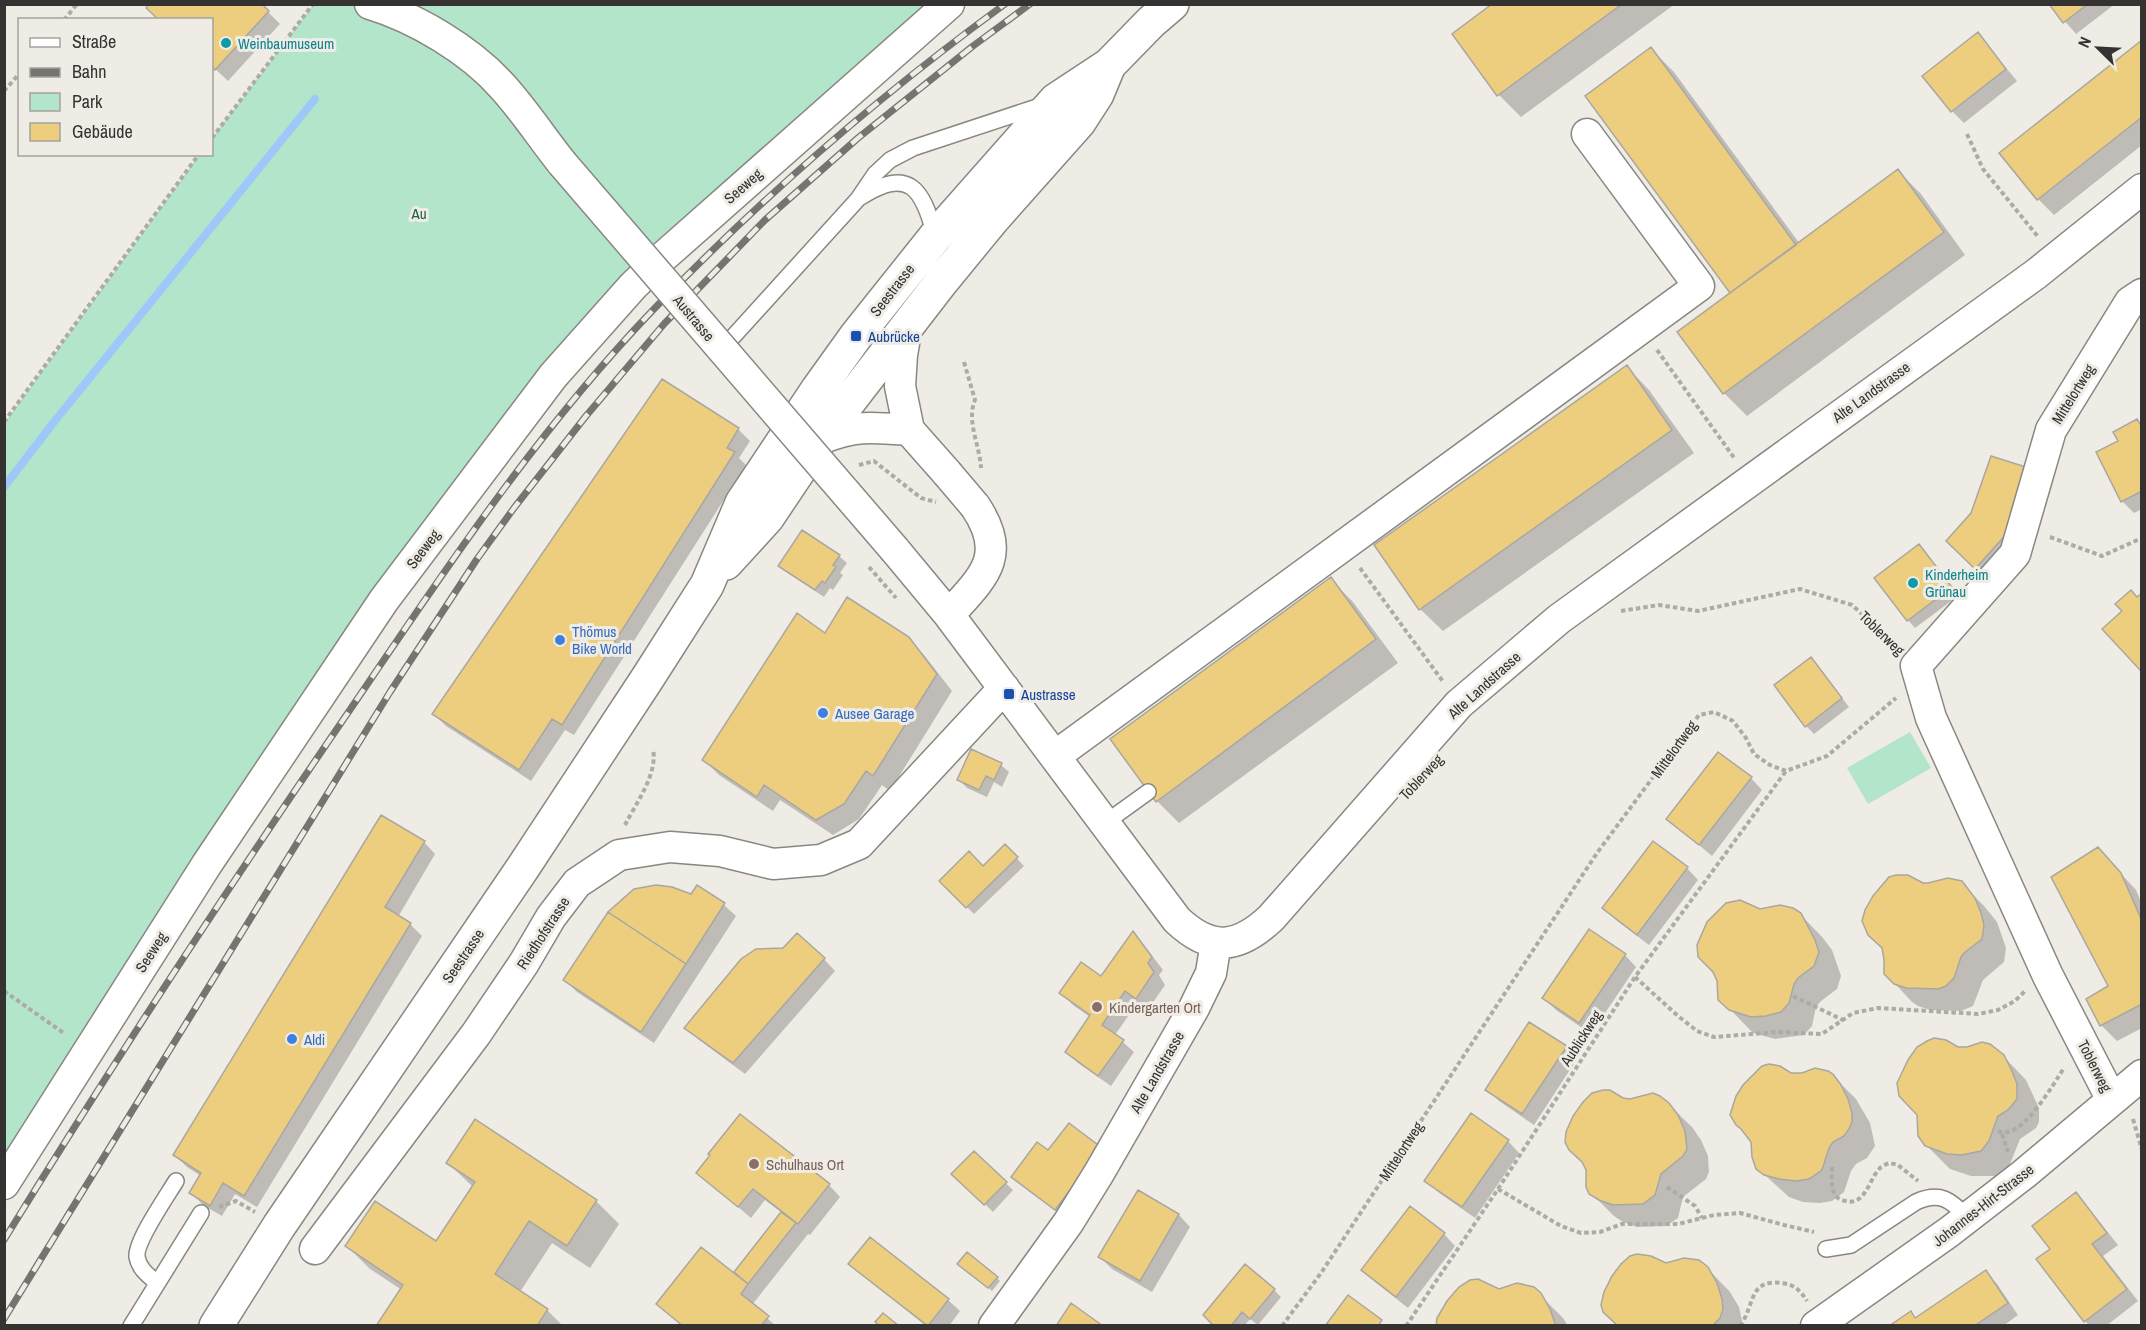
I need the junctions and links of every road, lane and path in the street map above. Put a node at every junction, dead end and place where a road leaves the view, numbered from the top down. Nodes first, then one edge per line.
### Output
1 (77, 4) edge
2 (313, 4) edge
3 (370, 4) edge
4 (949, 4) edge
5 (1172, 4) edge
6 (66, 18) edge
7 (1109, 65) junction
8 (18, 75) edge
9 (4, 91) edge
10 (1056, 100) junction
11 (1587, 134) dead end
12 (1967, 134) dead end
13 (213, 137) edge
14 (198, 156) edge
15 (2142, 189) edge
16 (858, 199) junction
17 (935, 237) junction
18 (2045, 246) dead end
19 (2142, 294) edge
20 (907, 326) junction
21 (1641, 328) junction
22 (721, 350) junction
23 (4, 422) edge
24 (909, 430) junction
25 (820, 439) junction
26 (1740, 468) dead end
27 (2024, 527) junction
28 (2142, 538) edge
29 (1343, 545) junction
30 (706, 585) junction
31 (1618, 611) dead end
32 (949, 615) junction
33 (1916, 666) junction
34 (1004, 688) junction
35 (1450, 691) dead end
36 (653, 749) dead end
37 (1055, 756) junction
38 (1786, 771) junction
39 (1148, 792) dead end
40 (1105, 823) junction
41 (619, 855) junction
42 (1216, 942) junction
43 (2048, 976) junction
44 (1635, 977) junction
45 (4, 991) edge
46 (1793, 996) dead end
47 (1844, 1020) junction
48 (50, 1024) dead end
49 (2082, 1040) junction
50 (2142, 1075) edge
51 (2112, 1100) junction
52 (1998, 1131) dead end
53 (1832, 1167) dead end
54 (176, 1181) dead end
55 (4, 1184) edge
56 (1667, 1187) dead end
57 (1912, 1188) dead end
58 (1498, 1189) junction
59 (201, 1213) joint
60 (257, 1214) dead end
61 (1702, 1218) junction
62 (1968, 1218) junction
63 (1820, 1233) dead end
64 (315, 1249) dead end
65 (1826, 1249) dead end
66 (157, 1283) junction
67 (1824, 1310) edge
68 (131, 1326) edge
69 (216, 1326) edge
70 (994, 1326) edge
71 (1282, 1326) edge
72 (1406, 1326) edge
73 (1740, 1326) edge

1 - 6 path
2 - 13 path
3 - 22 street, Austrasse, bridge
4 - 55 street, Seeweg
5 - 7 main road, Seestrasse
7 - 10 main road, Seestrasse
7 - 20 main road, Seestrasse
8 - 9 path
10 - 16 lane
10 - 17 main road, Seestrasse
11 - 21 street
12 - 18 path
14 - 23 path
15 - 42 street, Alte Landstrasse
16 - 17 lane
16 - 22 lane
17 - 30 main road, Seestrasse
19 - 27 street, Mittelortweg
20 - 24 street
20 - 25 main road, Seestrasse
21 - 26 path
21 - 29 street
22 - 32 street, Austrasse, bridge
24 - 25 street
24 - 32 street, bridge
25 - 30 main road, Seestrasse
27 - 28 path
27 - 33 street, Mittelortweg
29 - 35 path
29 - 37 street
30 - 69 main road, Seestrasse
31 - 33 path, Toblerweg
32 - 34 street, Austrasse
33 - 38 path
33 - 43 street, Toblerweg
34 - 37 street, Austrasse
34 - 41 street, Riedhofstrasse
36 - 41 path
37 - 40 street, Austrasse
38 - 44 path, Aublickweg
38 - 71 path, Mittelortweg
39 - 40 lane
40 - 42 street, Austrasse
41 - 64 street, Riedhofstrasse
42 - 70 street, Alte Landstrasse
43 - 47 path
43 - 49 street, Toblerweg
44 - 47 path
44 - 58 path, Aublickweg
45 - 48 path
46 - 47 path
49 - 51 street, Toblerweg
49 - 52 path
50 - 51 street, Johannes-Hirt-Strasse
51 - 62 street, Johannes-Hirt-Strasse
53 - 57 path
54 - 66 lane
56 - 61 path
58 - 61 path
58 - 72 path, Aublickweg
59 - 60 path
59 - 66 lane
61 - 63 path
62 - 65 lane
62 - 67 street, Johannes-Hirt-Strasse
66 - 68 lane
67 - 73 path

